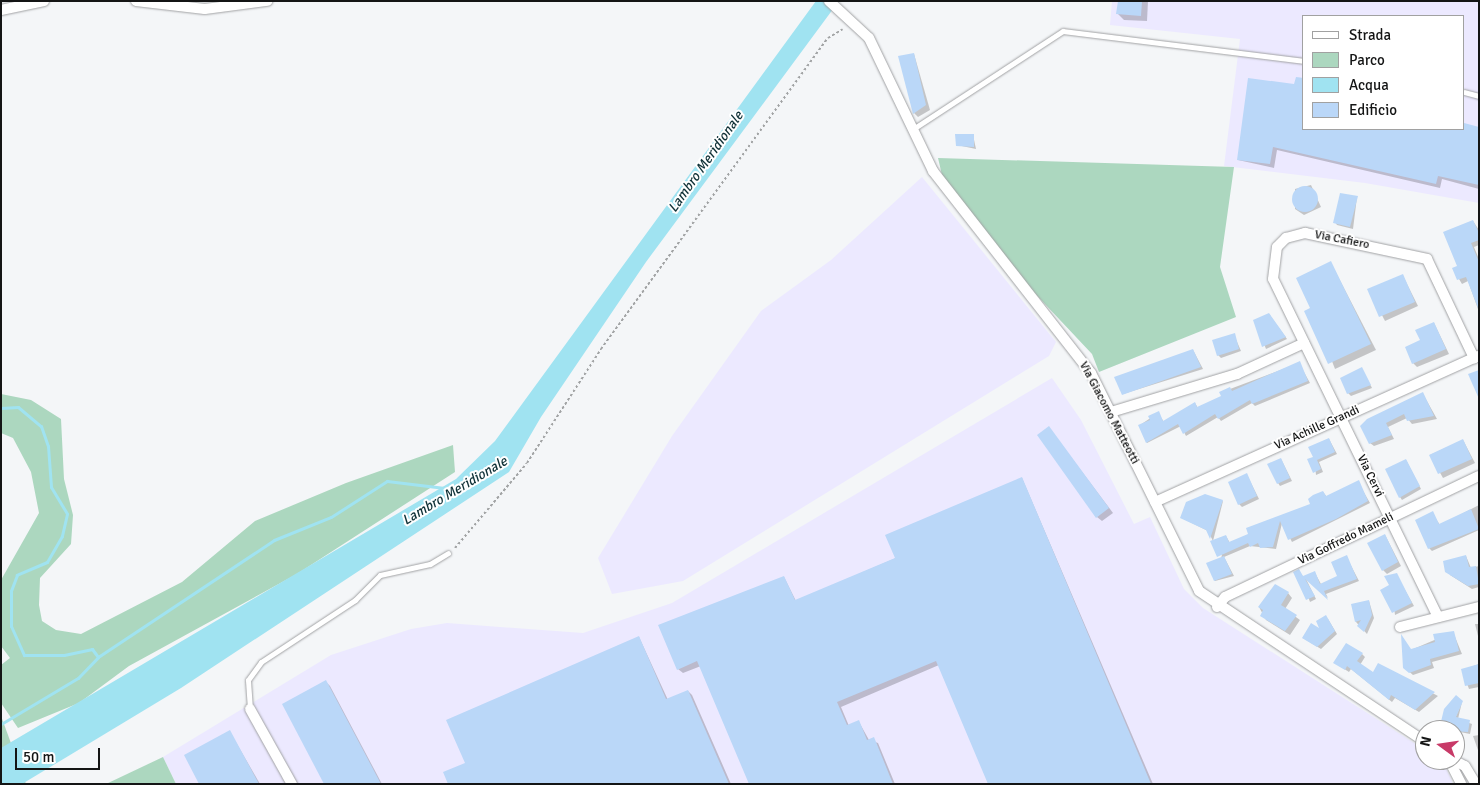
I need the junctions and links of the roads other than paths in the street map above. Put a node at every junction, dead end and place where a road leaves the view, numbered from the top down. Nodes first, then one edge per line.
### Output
1 (44, 1) edge
2 (136, 1) edge
3 (267, 1) edge
4 (833, 4) edge
5 (1, 10) edge
6 (1302, 61) edge
7 (1465, 92) edge
8 (1479, 96) edge
9 (910, 131) junction
10 (1304, 343) junction
11 (1476, 357) edge
12 (1110, 412) junction
13 (1340, 417) junction
14 (1479, 476) edge
15 (1155, 502) junction
16 (1390, 518) junction
17 (448, 553) road end
18 (1217, 607) junction
19 (1479, 607) edge
20 (1438, 617) junction
21 (1400, 627) dead end
22 (250, 709) joint
23 (1415, 736) edge
24 (1465, 766) edge
25 (1455, 770) edge
26 (292, 784) edge
27 (1461, 784) edge
28 (1476, 784) edge

1 - 5 street
2 - 3 street
4 - 9 street, Via Giacomo Matteotti
6 - 9 lane
7 - 8 lane
9 - 12 street, Via Giacomo Matteotti
10 - 11 street, Via Cafiero
10 - 12 street
10 - 13 street, Via Cafiero
11 - 13 street, Via Achille Grandi
12 - 15 street, Via Giacomo Matteotti
13 - 15 street, Via Achille Grandi
13 - 16 street, Via Cervi
14 - 16 street, Via Goffredo Mameli
15 - 18 street, Via Giacomo Matteotti
16 - 18 street, Via Goffredo Mameli
16 - 20 street, Via Cervi
17 - 22 lane
18 - 23 street, Via Giacomo Matteotti
19 - 20 street
20 - 21 street
22 - 26 street
24 - 28 street
25 - 27 street

